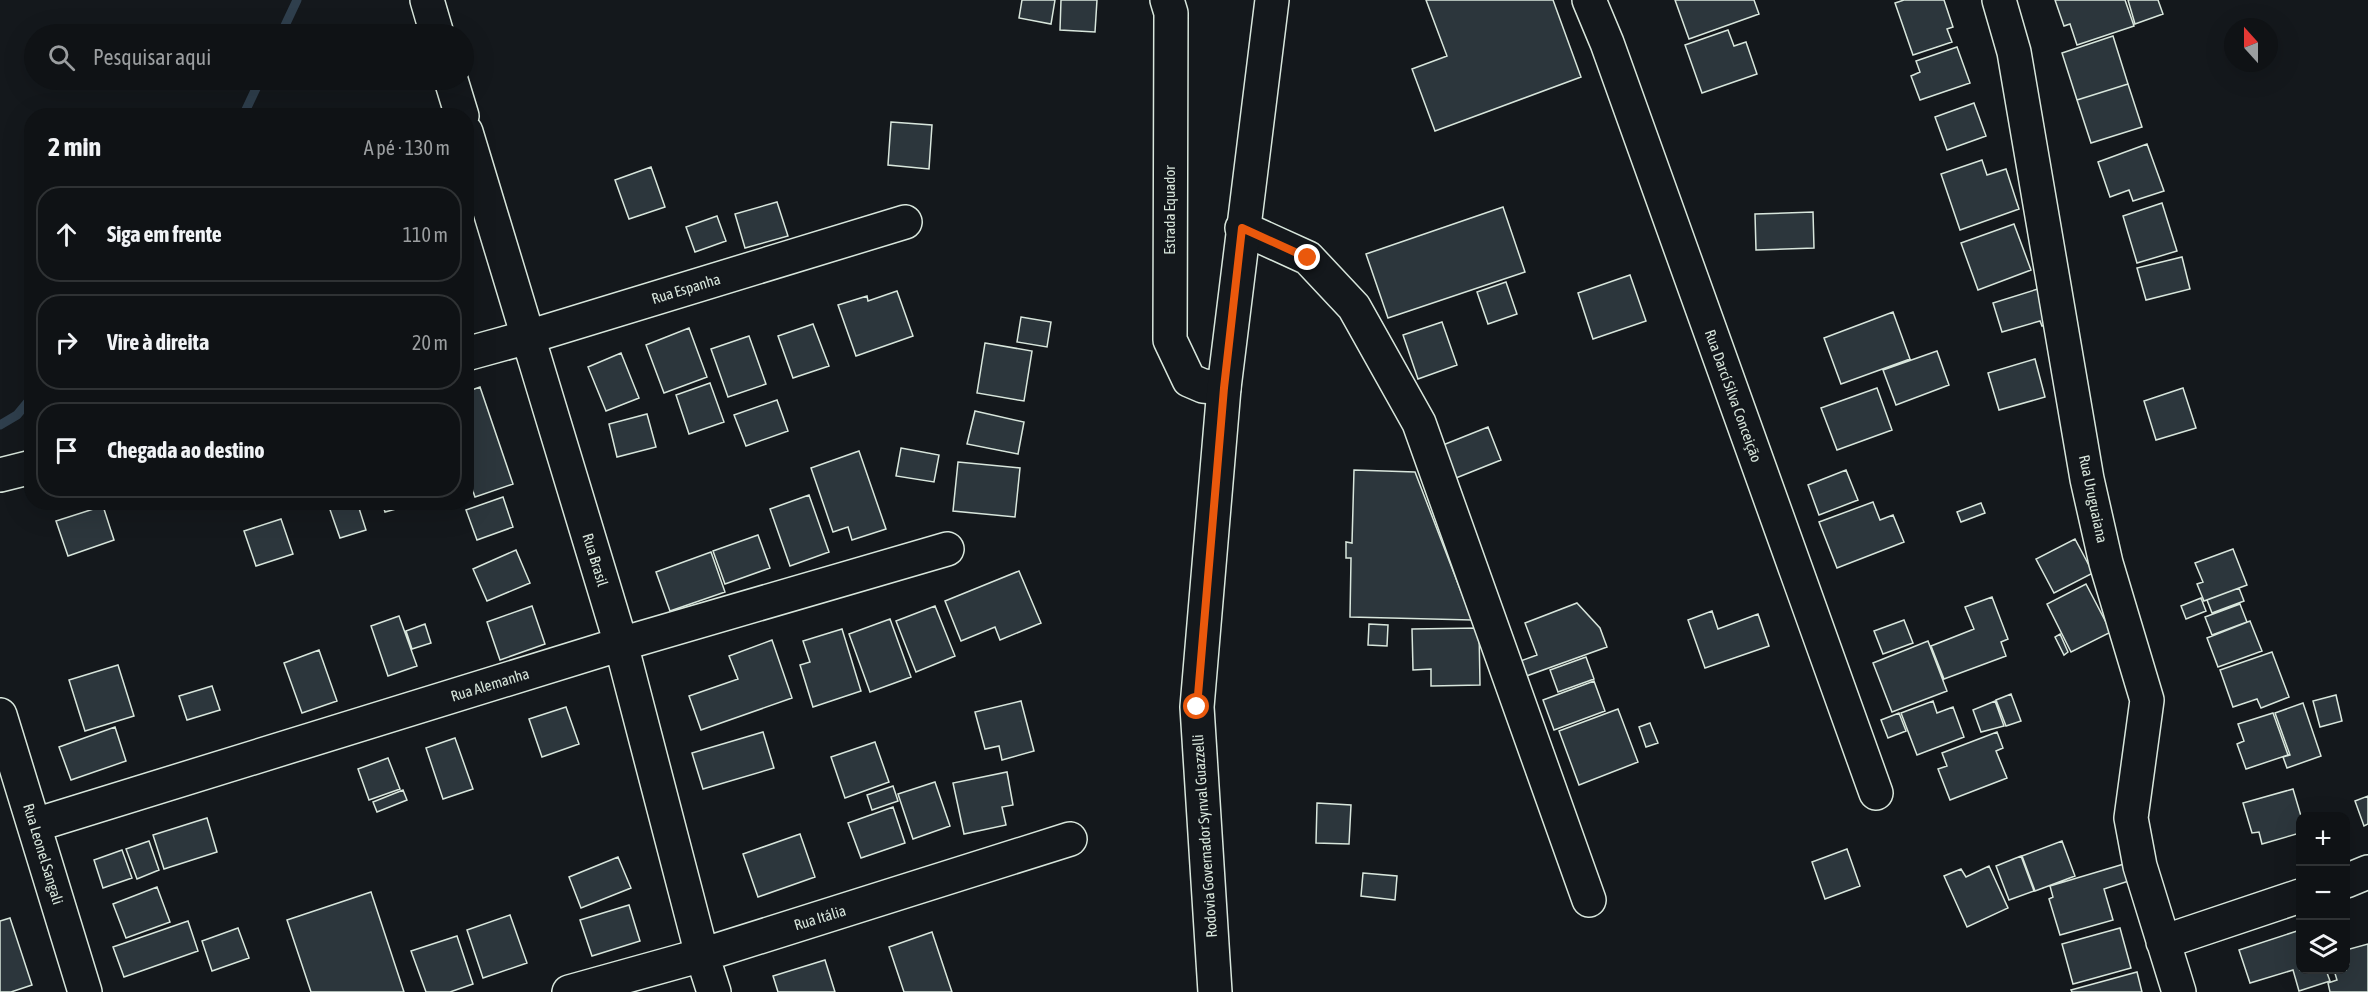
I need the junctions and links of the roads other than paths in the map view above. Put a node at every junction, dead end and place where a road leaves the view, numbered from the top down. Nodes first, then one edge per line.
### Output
1 (427, 0) edge
2 (1167, 0) edge
3 (1272, 0) edge
4 (1589, 0) edge
5 (1999, 0) edge
6 (434, 24) edge
7 (454, 90) edge
8 (460, 108) edge
9 (474, 159) edge
10 (905, 222) dead end
11 (1242, 228) junction
12 (528, 338) junction
13 (474, 352) edge
14 (1224, 388) junction
15 (24, 469) edge
16 (0, 475) edge
17 (947, 549) dead end
18 (621, 644) junction
19 (0, 715) edge
20 (1876, 793) dead end
21 (35, 825) junction
22 (1070, 839) dead end
23 (2368, 872) edge
24 (2350, 879) edge
25 (2296, 898) edge
26 (1589, 900) dead end
27 (2163, 942) junction
28 (702, 955) junction
29 (85, 992) edge
30 (569, 992) edge
31 (714, 992) edge
32 (1215, 992) edge
33 (2179, 992) edge

1 - 6 street
2 - 14 street, Estrada Equador
3 - 11 street, Rodovia Governador Synval Guazzelli
4 - 20 street, Rua Darcí Silva Conceição
5 - 27 street, Rua Uruguaiana
7 - 8 street
9 - 12 street, Rua Brasil
10 - 12 street, Rua Espanha
11 - 14 street, Rodovia Governador Synval Guazzelli
11 - 26 street
12 - 13 street, Rua Espanha
12 - 18 street, Rua Brasil
14 - 32 street, Rodovia Governador Synval Guazzelli
15 - 16 street
17 - 18 street, Rua Alemanha
18 - 21 street, Rua Alemanha
18 - 28 street, Rua Brasil
19 - 21 street, Rua Leonel Sangali
21 - 29 street, Rua Leonel Sangali
22 - 28 street, Rua Itália
23 - 24 street
25 - 27 street
27 - 33 street, Rua Uruguaiana
28 - 30 street, Rua Itália
28 - 31 street, Rua Brasil

